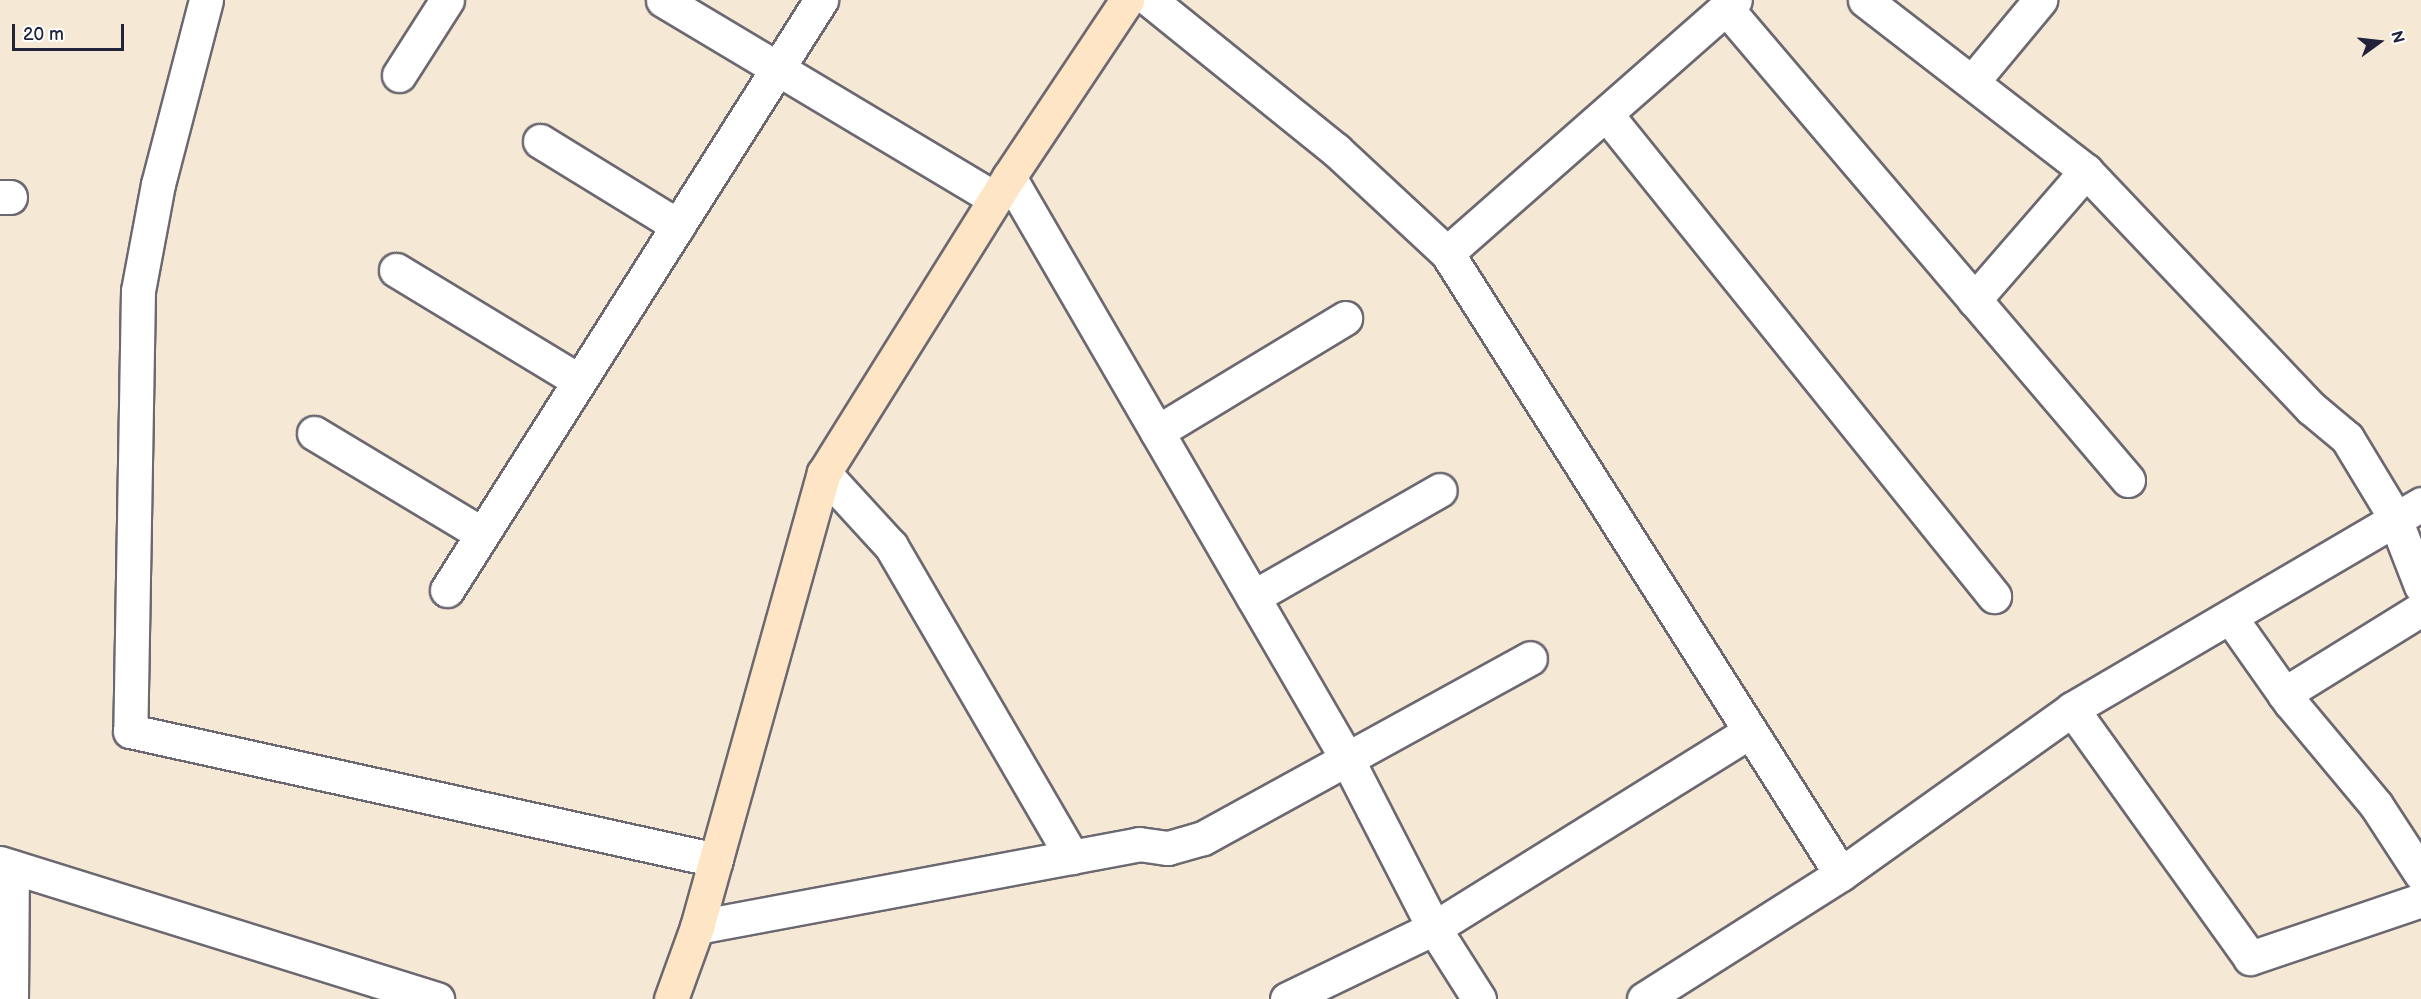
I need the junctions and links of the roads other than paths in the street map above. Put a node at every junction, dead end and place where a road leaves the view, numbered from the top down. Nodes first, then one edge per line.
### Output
1 (206, 0) edge
2 (447, 0) edge
3 (663, 0) edge
4 (821, 0) edge
5 (1127, 0) edge
6 (1150, 0) edge
7 (1865, 0) edge
8 (2040, 0) edge
9 (1731, 4) edge
10 (777, 69) junction
11 (399, 75) dead end
12 (1972, 82) junction
13 (1606, 114) junction
14 (540, 141) dead end
15 (2086, 171) junction
16 (1002, 188) junction
17 (678, 226) junction
18 (1447, 253) junction
19 (396, 270) dead end
20 (1974, 300) junction
21 (1345, 318) dead end
22 (579, 381) junction
23 (1157, 432) junction
24 (314, 434) dead end
25 (824, 473) junction
26 (2128, 480) dead end
27 (1440, 490) dead end
28 (2404, 514) edge
29 (483, 534) junction
30 (2421, 586) edge
31 (447, 590) dead end
32 (1994, 596) dead end
33 (1252, 597) junction
34 (2421, 609) edge
35 (2230, 617) junction
36 (1530, 658) dead end
37 (2284, 694) junction
38 (2072, 709) junction
39 (1749, 731) junction
40 (1347, 759) junction
41 (1072, 857) junction
42 (716, 860) junction
43 (6, 865) edge
44 (1841, 874) junction
45 (2421, 874) edge
46 (2421, 900) edge
47 (697, 927) junction
48 (1434, 928) junction
49 (11, 999) edge
50 (437, 999) edge
51 (671, 999) edge
52 (1287, 999) edge
53 (1479, 999) edge
54 (1644, 999) edge

1 - 42 street
2 - 11 street
3 - 10 street
4 - 10 street
5 - 16 street
6 - 18 street
7 - 12 street
8 - 12 street
9 - 13 street
9 - 20 street
10 - 16 street
10 - 17 street
12 - 15 street
13 - 18 street
13 - 32 street
14 - 17 street
15 - 20 street
15 - 28 street
16 - 23 street
16 - 25 street
17 - 22 street
18 - 39 street
19 - 22 street
20 - 26 street
21 - 23 street
22 - 29 street
23 - 33 street
24 - 29 street
25 - 41 street
25 - 42 street
27 - 33 street
28 - 30 street
28 - 35 street
29 - 31 street
33 - 40 street
34 - 37 street
35 - 37 street
35 - 38 street
36 - 40 street
37 - 45 street
38 - 44 street
38 - 46 street
39 - 44 street
39 - 48 street
40 - 41 street
40 - 48 street
41 - 47 street
42 - 47 street
43 - 49 street
43 - 50 street
44 - 54 street
47 - 51 street
48 - 52 street
48 - 53 street

